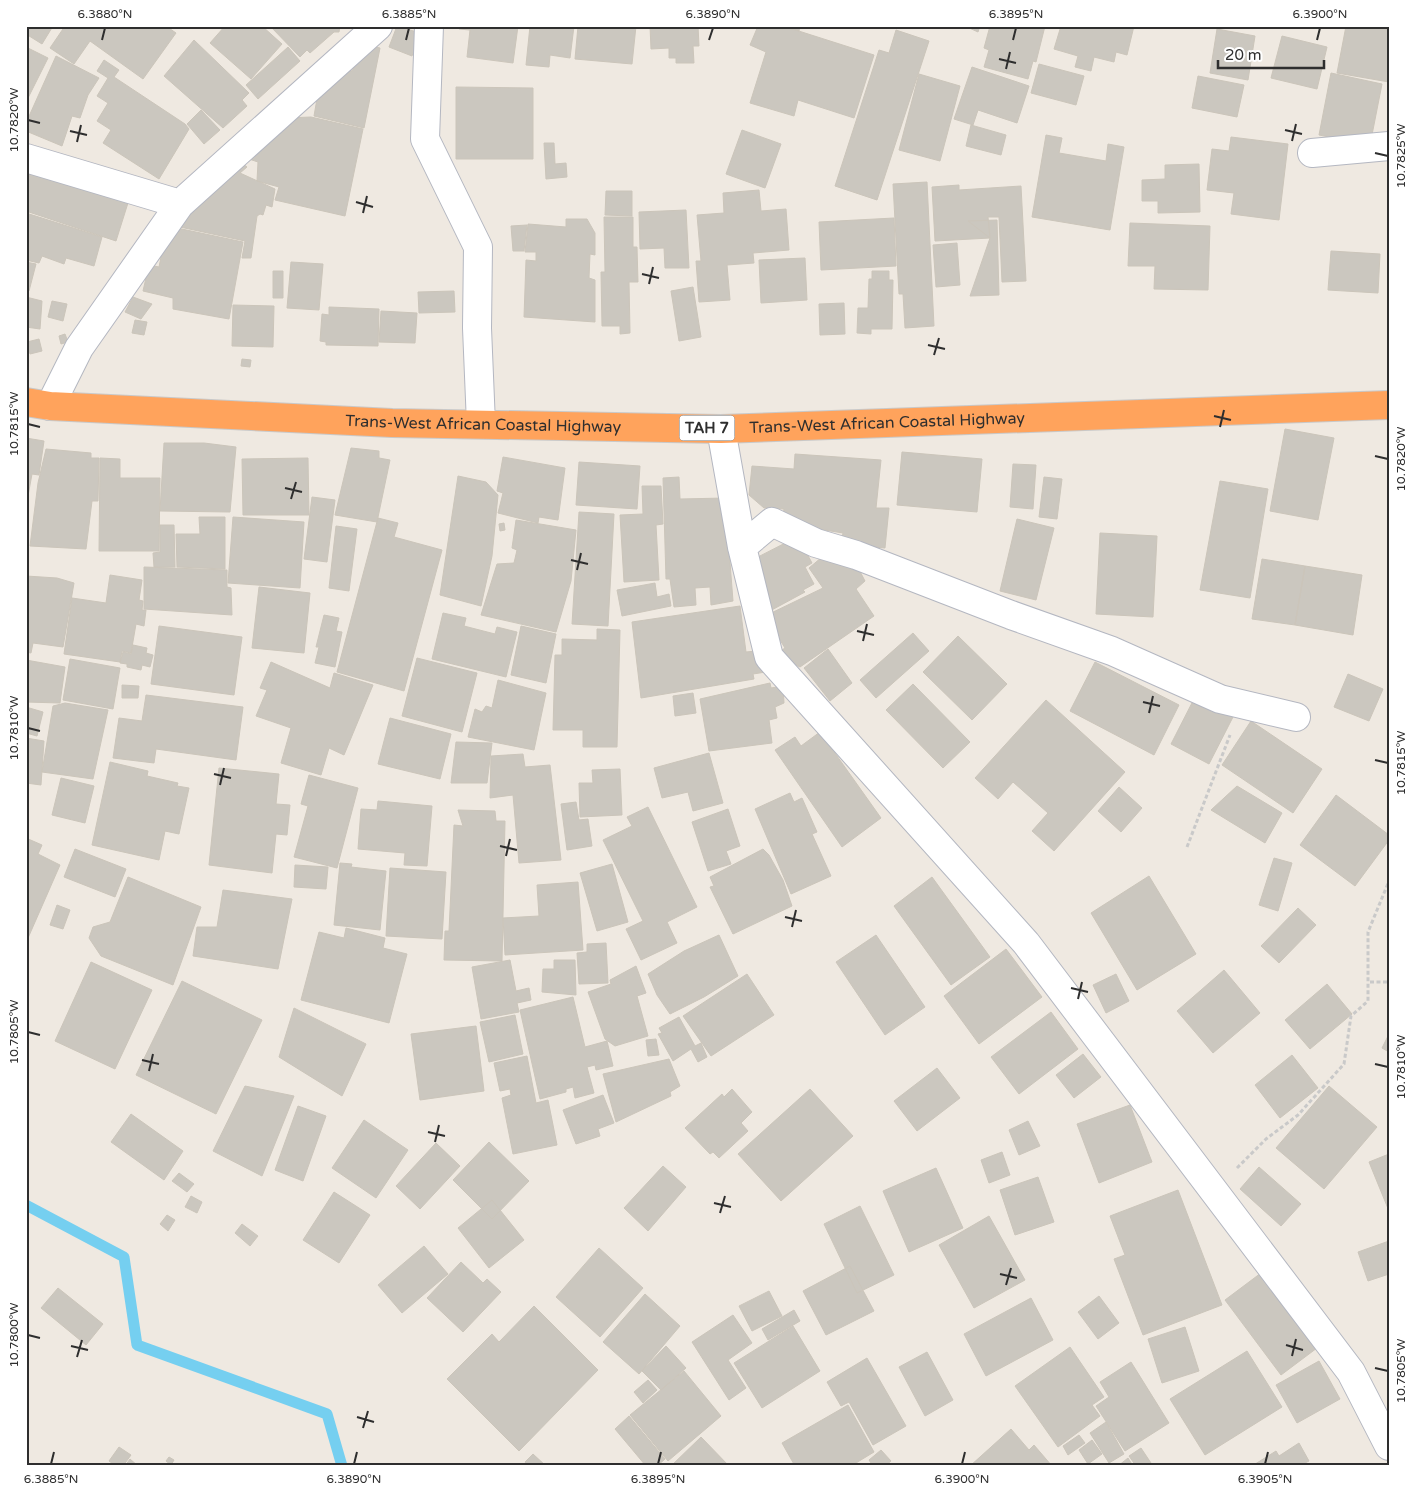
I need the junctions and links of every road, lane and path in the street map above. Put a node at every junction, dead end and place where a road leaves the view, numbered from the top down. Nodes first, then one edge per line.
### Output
1 (378, 26) edge
2 (429, 26) edge
3 (1389, 146) edge
4 (1312, 153) dead end
5 (26, 158) edge
6 (180, 204) junction
7 (38, 404) edge
8 (1389, 406) edge
9 (481, 424) junction
10 (721, 429) junction
11 (742, 547) junction
12 (1241, 704) junction
13 (1296, 716) dead end
14 (1187, 847) dead end
15 (1389, 881) edge
16 (1370, 982) junction
17 (1389, 982) edge
18 (1214, 1191) junction
19 (1389, 1446) edge

1 - 6 street
2 - 9 street
3 - 4 street
5 - 6 street
6 - 7 street
7 - 9 highway, Trans-West African Coastal Highway / TAH 7
8 - 10 highway, Trans-West African Coastal Highway / TAH 7
9 - 10 highway, Trans-West African Coastal Highway / TAH 7
10 - 11 street
11 - 12 street
11 - 18 street
12 - 13 street
12 - 14 path
15 - 16 path
16 - 17 path
16 - 18 path
18 - 19 street

